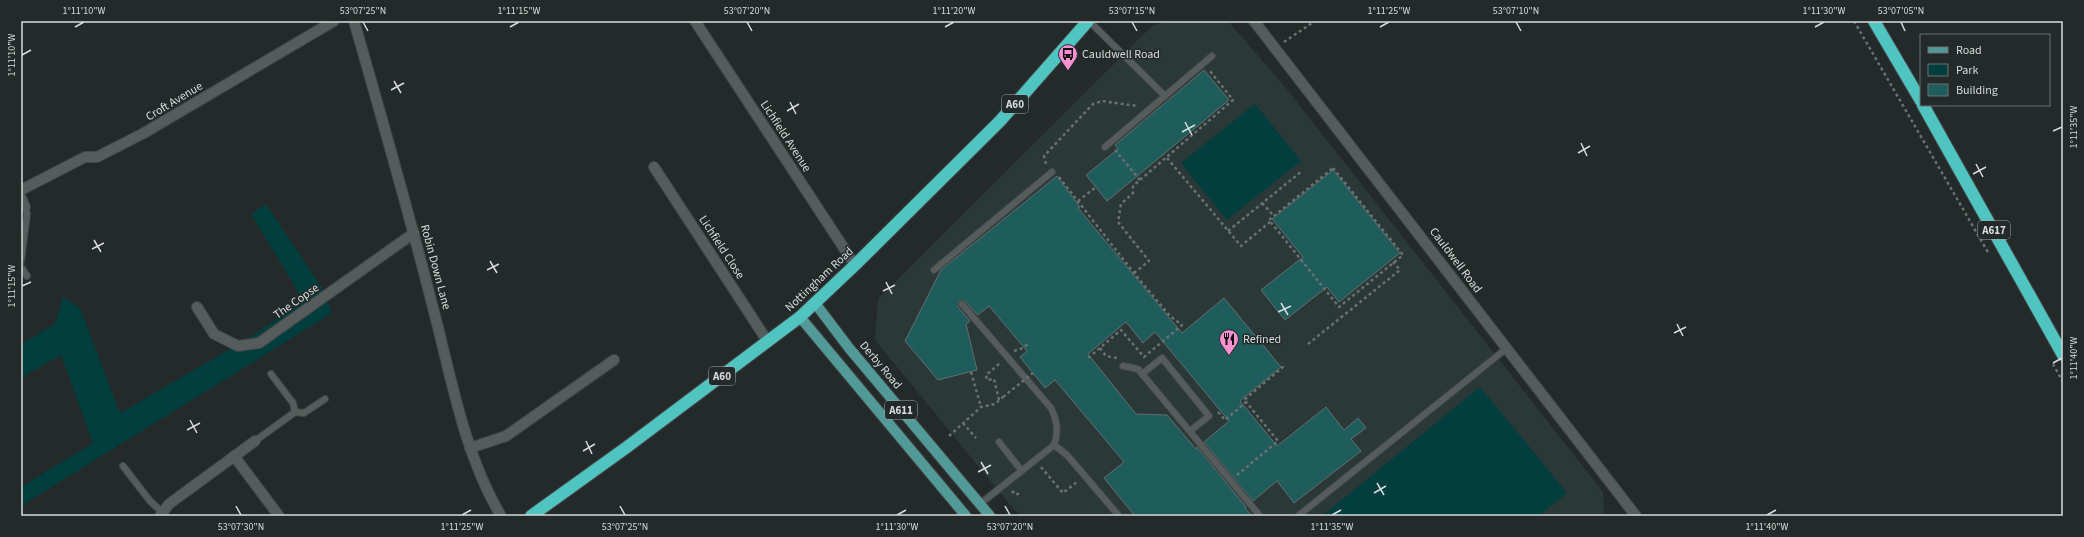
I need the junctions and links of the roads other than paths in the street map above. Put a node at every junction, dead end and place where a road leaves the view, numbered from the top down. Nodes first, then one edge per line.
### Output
1 (334, 21) edge
2 (354, 21) edge
3 (695, 21) edge
4 (1089, 21) edge
5 (1254, 21) edge
6 (1874, 21) edge
7 (1212, 56) dead end
8 (1165, 96) junction
9 (1920, 99) edge
10 (1925, 106) edge
11 (1107, 145) road end
12 (654, 167) dead end
13 (1052, 172) road end
14 (21, 190) edge
15 (23, 202) edge
16 (414, 233) junction
17 (21, 261) edge
18 (855, 265) junction
19 (21, 267) edge
20 (934, 270) dead end
21 (27, 276) dead end
22 (815, 303) junction
23 (962, 304) dead end
24 (197, 307) dead end
25 (800, 317) junction
26 (768, 342) junction
27 (1507, 348) junction
28 (2063, 355) edge
29 (614, 360) dead end
30 (1123, 366) dead end
31 (271, 374) dead end
32 (1142, 374) junction
33 (325, 399) dead end
34 (295, 412) junction
35 (1190, 432) junction
36 (255, 441) joint
37 (999, 442) dead end
38 (1054, 445) junction
39 (470, 448) junction
40 (234, 456) junction
41 (123, 466) dead end
42 (1021, 470) junction
43 (980, 504) junction
44 (161, 514) edge
45 (278, 516) edge
46 (501, 516) edge
47 (531, 516) edge
48 (966, 516) edge
49 (990, 516) edge
50 (1119, 516) edge
51 (1260, 516) edge
52 (1298, 516) edge
53 (1636, 516) edge

1 - 14 street, Croft Avenue
2 - 16 street, Robin Down Lane
3 - 18 street, Lichfield Avenue
4 - 8 lane
4 - 18 highway, Nottingham Road / A60
5 - 27 street, Cauldwell Road
6 - 9 highway
7 - 8 lane
8 - 11 lane
10 - 28 highway, A617
12 - 26 street, Lichfield Close
13 - 20 lane
15 - 17 lane
16 - 24 street, The Copse
16 - 39 street, Robin Down Lane
18 - 22 highway, Nottingham Road / A60
19 - 21 lane
22 - 25 highway, Nottingham Road / A60
22 - 43 main road, Derby Road / A611
23 - 38 lane
25 - 26 highway, Nottingham Road / A60
25 - 48 main road, A611
26 - 47 highway, Nottingham Road / A60
27 - 52 lane
27 - 53 street, Cauldwell Road
29 - 39 street
30 - 32 lane
31 - 34 lane
32 - 35 lane
32 - 35 lane
33 - 34 lane
34 - 36 lane
35 - 51 lane
36 - 40 street
37 - 42 lane
38 - 42 lane
38 - 50 lane
39 - 46 street, Robin Down Lane
40 - 44 street
40 - 45 street
41 - 44 lane
42 - 43 lane
43 - 49 main road, Derby Road / A611

